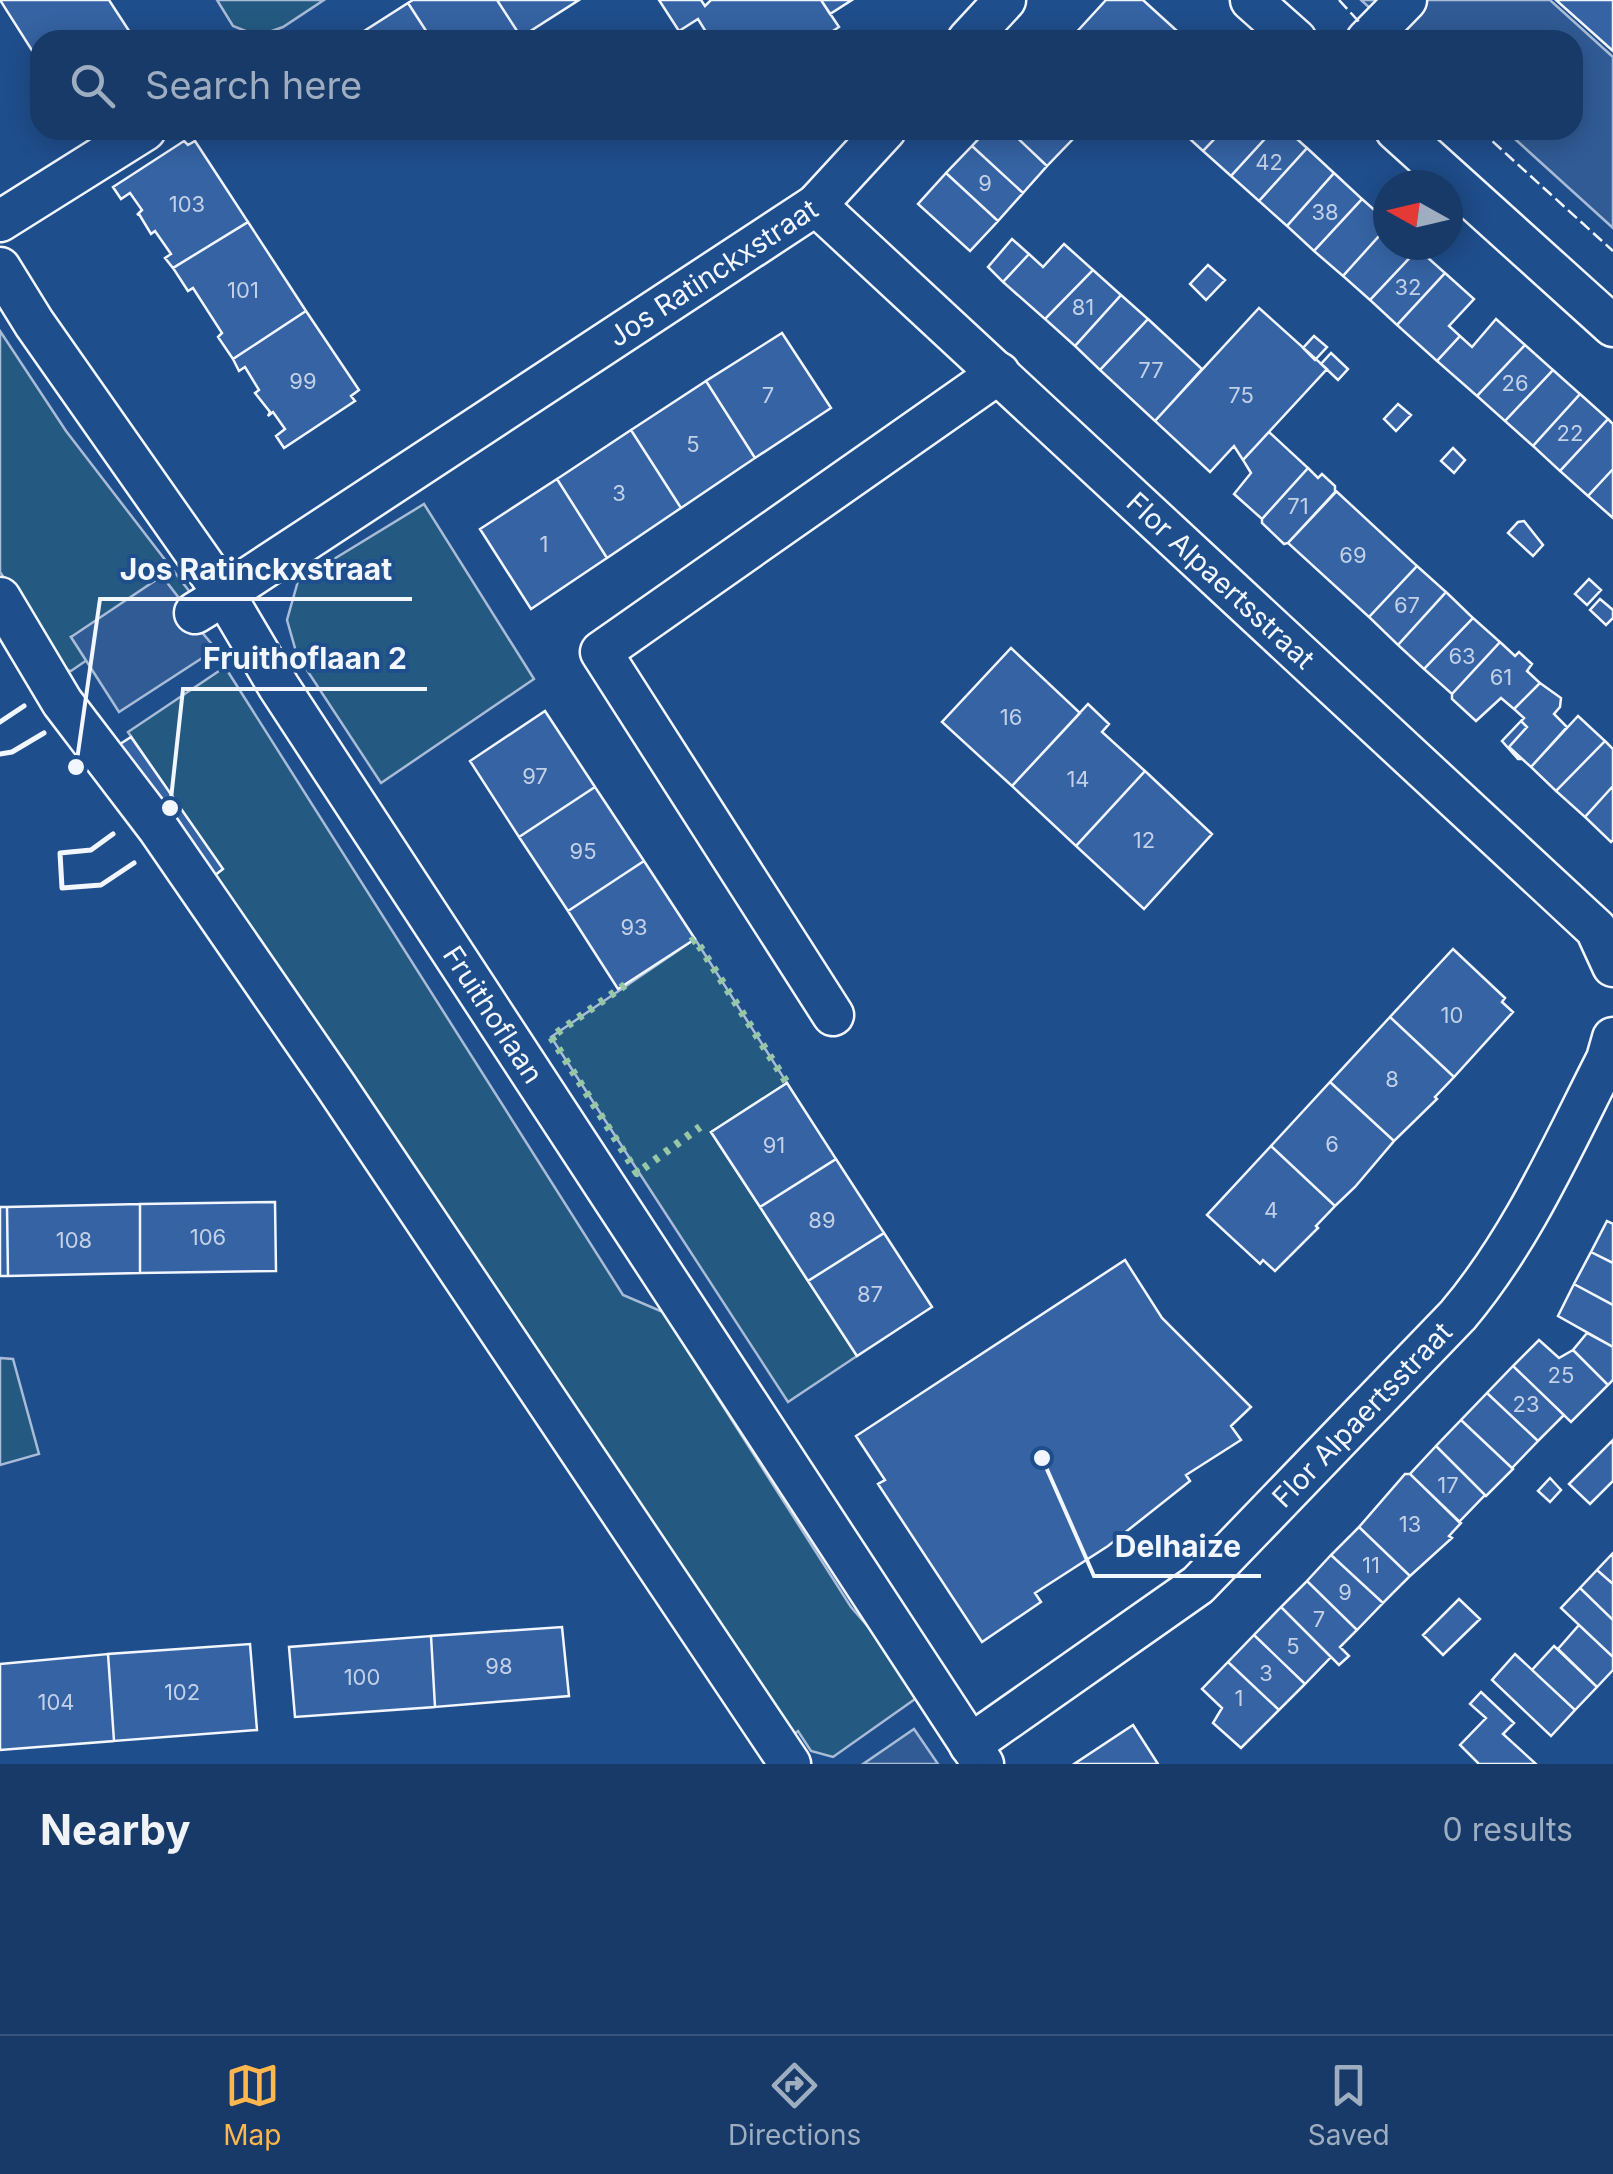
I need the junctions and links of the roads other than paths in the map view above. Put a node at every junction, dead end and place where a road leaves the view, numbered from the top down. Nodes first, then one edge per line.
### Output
1 (1004, 0) edge
2 (1251, 0) edge
3 (1406, 0) edge
4 (977, 30) edge
5 (1285, 30) edge
6 (1377, 30) edge
7 (128, 140) edge
8 (876, 140) edge
9 (1407, 140) edge
10 (816, 204) junction
11 (0, 221) edge
12 (0, 268) edge
13 (1613, 326) edge
14 (999, 373) junction
15 (0, 598) edge
16 (209, 604) junction
17 (1613, 966) edge
18 (833, 1015) dead end
19 (1613, 1038) edge
20 (976, 1754) edge
21 (783, 1761) edge

1 - 4 street
2 - 5 street
3 - 6 street
7 - 11 street
8 - 10 street, Jos Ratinckxstraat
9 - 13 street
10 - 14 street, Flor Alpaertsstraat
10 - 16 street, Jos Ratinckxstraat
12 - 16 street, Fruithoflaan
14 - 17 street, Flor Alpaertsstraat
14 - 18 street
15 - 21 street
16 - 20 street, Fruithoflaan
19 - 20 street, Flor Alpaertsstraat

